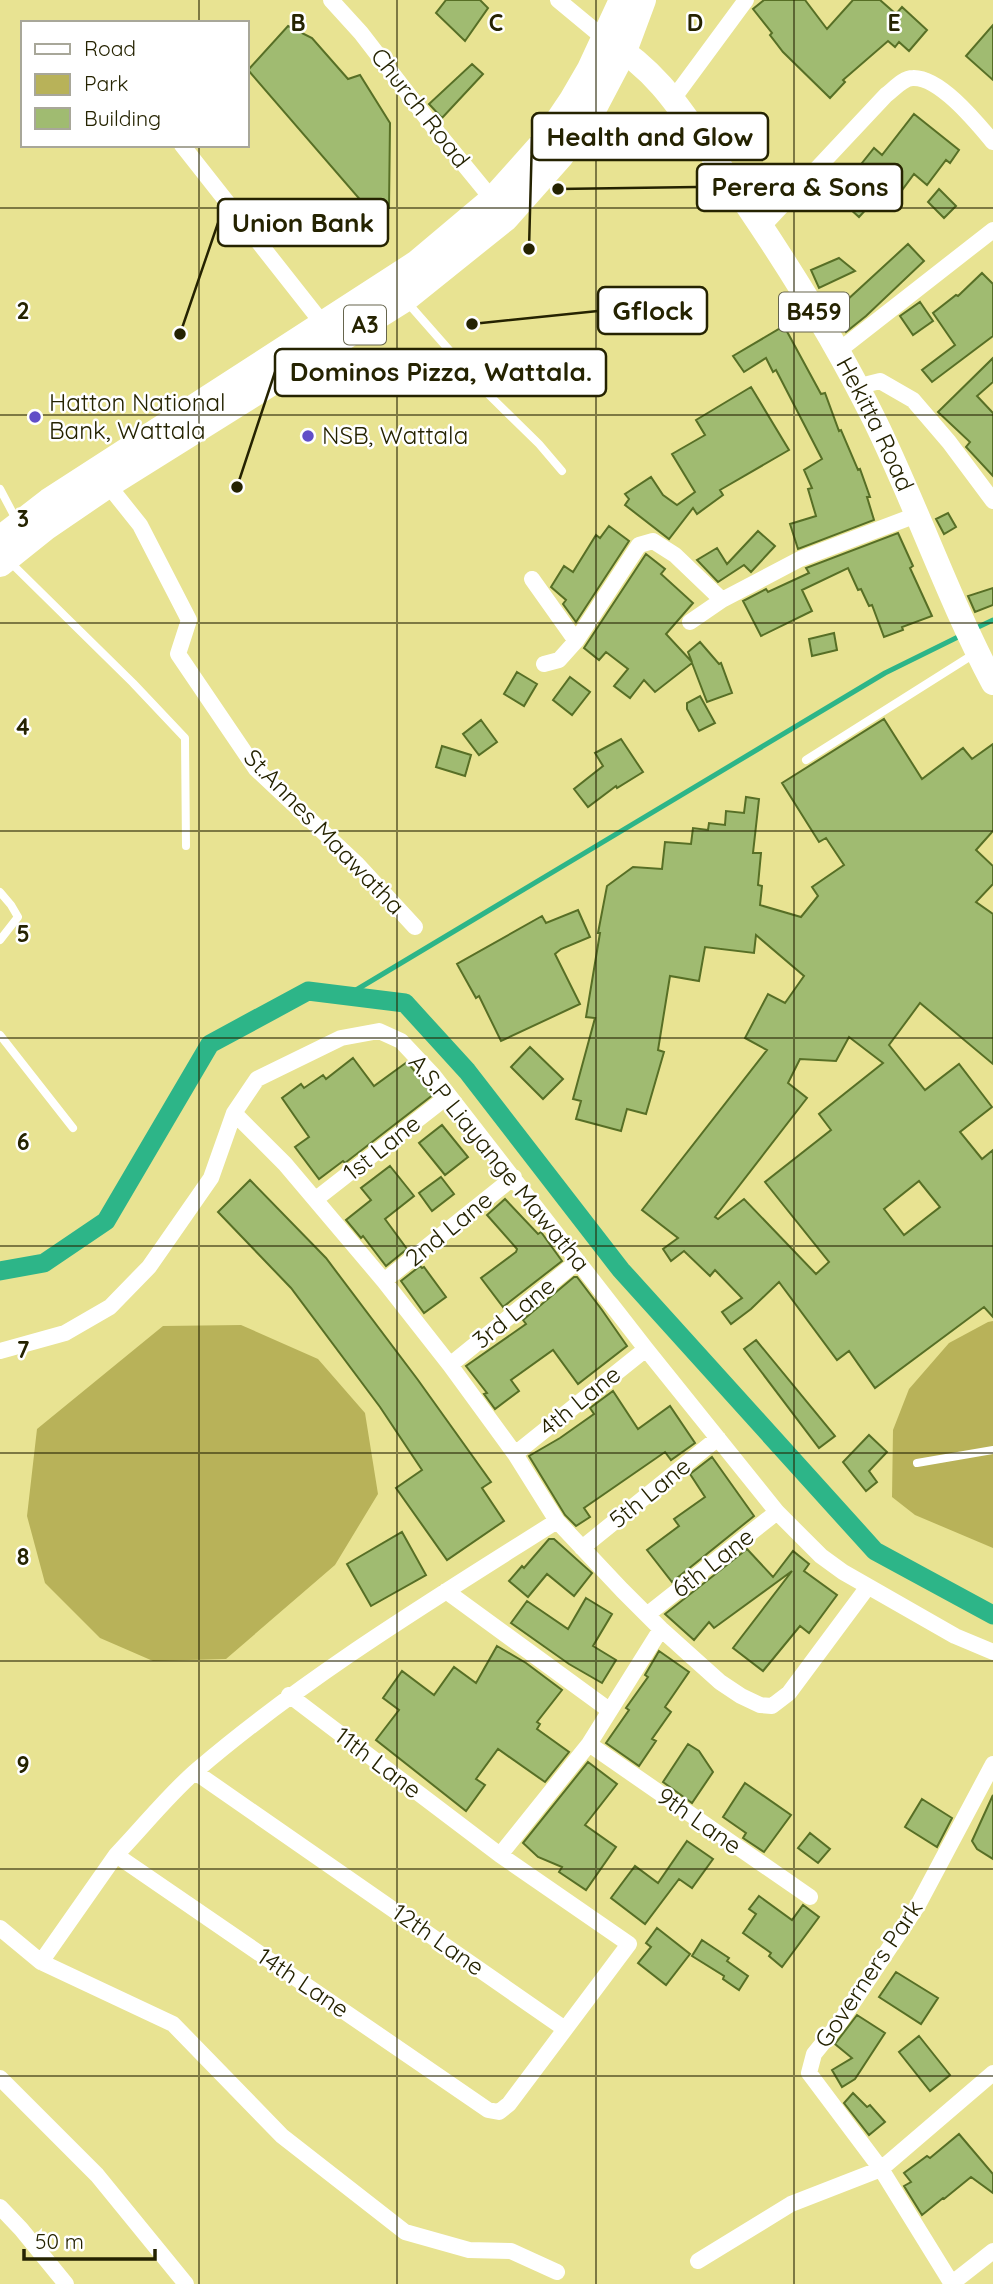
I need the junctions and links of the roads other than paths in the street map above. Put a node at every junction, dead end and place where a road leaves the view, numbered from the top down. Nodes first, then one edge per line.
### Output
1 (331, 0) edge
2 (558, 0) edge
3 (622, 0) edge
4 (643, 0) edge
5 (746, 0) edge
6 (615, 45) junction
7 (673, 99) junction
8 (993, 142) edge
9 (184, 147) edge
10 (500, 209) junction
11 (763, 226) junction
12 (993, 230) edge
13 (404, 299) junction
14 (331, 334) junction
15 (837, 352) junction
16 (856, 387) junction
17 (562, 471) dead end
18 (108, 485) junction
19 (0, 489) edge
20 (993, 500) edge
21 (919, 514) junction
22 (6, 546) edge
23 (531, 579) dead end
24 (722, 600) junction
25 (690, 622) dead end
26 (576, 641) junction
27 (974, 646) junction
28 (544, 664) dead end
29 (993, 682) edge
30 (806, 760) dead end
31 (186, 846) dead end
32 (0, 892) edge
33 (415, 927) dead end
34 (0, 940) edge
35 (0, 1035) edge
36 (448, 1096) junction
37 (234, 1113) junction
38 (73, 1128) dead end
39 (513, 1177) junction
40 (316, 1199) junction
41 (578, 1261) junction
42 (384, 1281) junction
43 (646, 1349) junction
44 (0, 1352) edge
45 (450, 1365) junction
46 (718, 1438) junction
47 (993, 1450) edge
48 (515, 1454) junction
49 (917, 1463) dead end
50 (777, 1512) junction
51 (557, 1521) junction
52 (582, 1548) junction
53 (867, 1588) junction
54 (446, 1591) junction
55 (648, 1614) junction
56 (661, 1629) junction
57 (993, 1652) edge
58 (289, 1695) junction
59 (609, 1710) junction
60 (589, 1744) junction
61 (993, 1764) edge
62 (195, 1772) junction
63 (116, 1855) junction
64 (500, 1855) junction
65 (810, 1897) dead end
66 (0, 1928) edge
67 (41, 1962) junction
68 (565, 2029) junction
69 (993, 2073) edge
70 (0, 2078) edge
71 (881, 2169) junction
72 (0, 2207) edge
73 (993, 2251) edge
74 (698, 2261) dead end
75 (557, 2272) dead end
76 (66, 2284) edge
77 (186, 2284) edge
78 (952, 2284) edge

1 - 10 street, Church Road
2 - 6 street
3 - 6 highway, A3
4 - 6 highway, A3
5 - 7 street
6 - 7 main road, Hekitta Road / B459
6 - 10 highway, A3
7 - 11 main road, Hekitta Road / B459
8 - 11 street
9 - 14 street
10 - 13 highway, A3
10 - 14 highway, A3
11 - 15 main road, Hekitta Road / B459
12 - 15 street
13 - 14 highway, A3
13 - 17 lane
14 - 18 highway, A3
14 - 22 highway, A3
15 - 16 main road, Hekitta Road / B459
16 - 20 street
16 - 21 main road, Hekitta Road / B459
18 - 22 highway, A3
18 - 33 street, St.Annes Maawatha
19 - 22 lane
21 - 24 street
21 - 27 main road, Hekitta Road / B459
22 - 31 lane
23 - 26 street
24 - 25 street
24 - 26 street
26 - 28 street
27 - 29 main road, Hekitta Road / B459
27 - 30 lane
32 - 34 lane
35 - 38 lane
36 - 37 street, A.S.P Liayange Mawatha
36 - 39 street, A.S.P Liayange Mawatha
36 - 40 street, 1st Lane
37 - 40 street
37 - 44 street, A.S.P Liayange Mawatha
39 - 41 street, A.S.P Liayange Mawatha
39 - 42 street, 2nd Lane
40 - 42 street
41 - 43 street, A.S.P Liayange Mawatha
41 - 45 street, 3rd Lane
42 - 45 street
43 - 46 street, A.S.P Liayange Mawatha
43 - 48 street, 4th Lane
45 - 48 street
46 - 50 street, A.S.P Liayange Mawatha
46 - 52 street, 5th Lane
47 - 49 lane
48 - 51 street
50 - 53 street, A.S.P Liayange Mawatha
50 - 55 street, 6th Lane
51 - 52 street
51 - 54 street
52 - 55 street
53 - 56 street
53 - 57 street, A.S.P Liayange Mawatha
54 - 58 street
54 - 59 street
55 - 56 street
56 - 59 street
58 - 62 street
58 - 64 street, 11th Lane
59 - 60 street
60 - 64 street
60 - 65 street, 9th Lane
61 - 71 street, Governers Park
62 - 63 street
62 - 68 street, 12th Lane
63 - 67 street
63 - 68 street, 14th Lane
64 - 68 street
66 - 67 street
67 - 75 street
69 - 71 street
70 - 77 street
71 - 74 street
71 - 78 street, Governers Park
72 - 76 street
73 - 78 street

